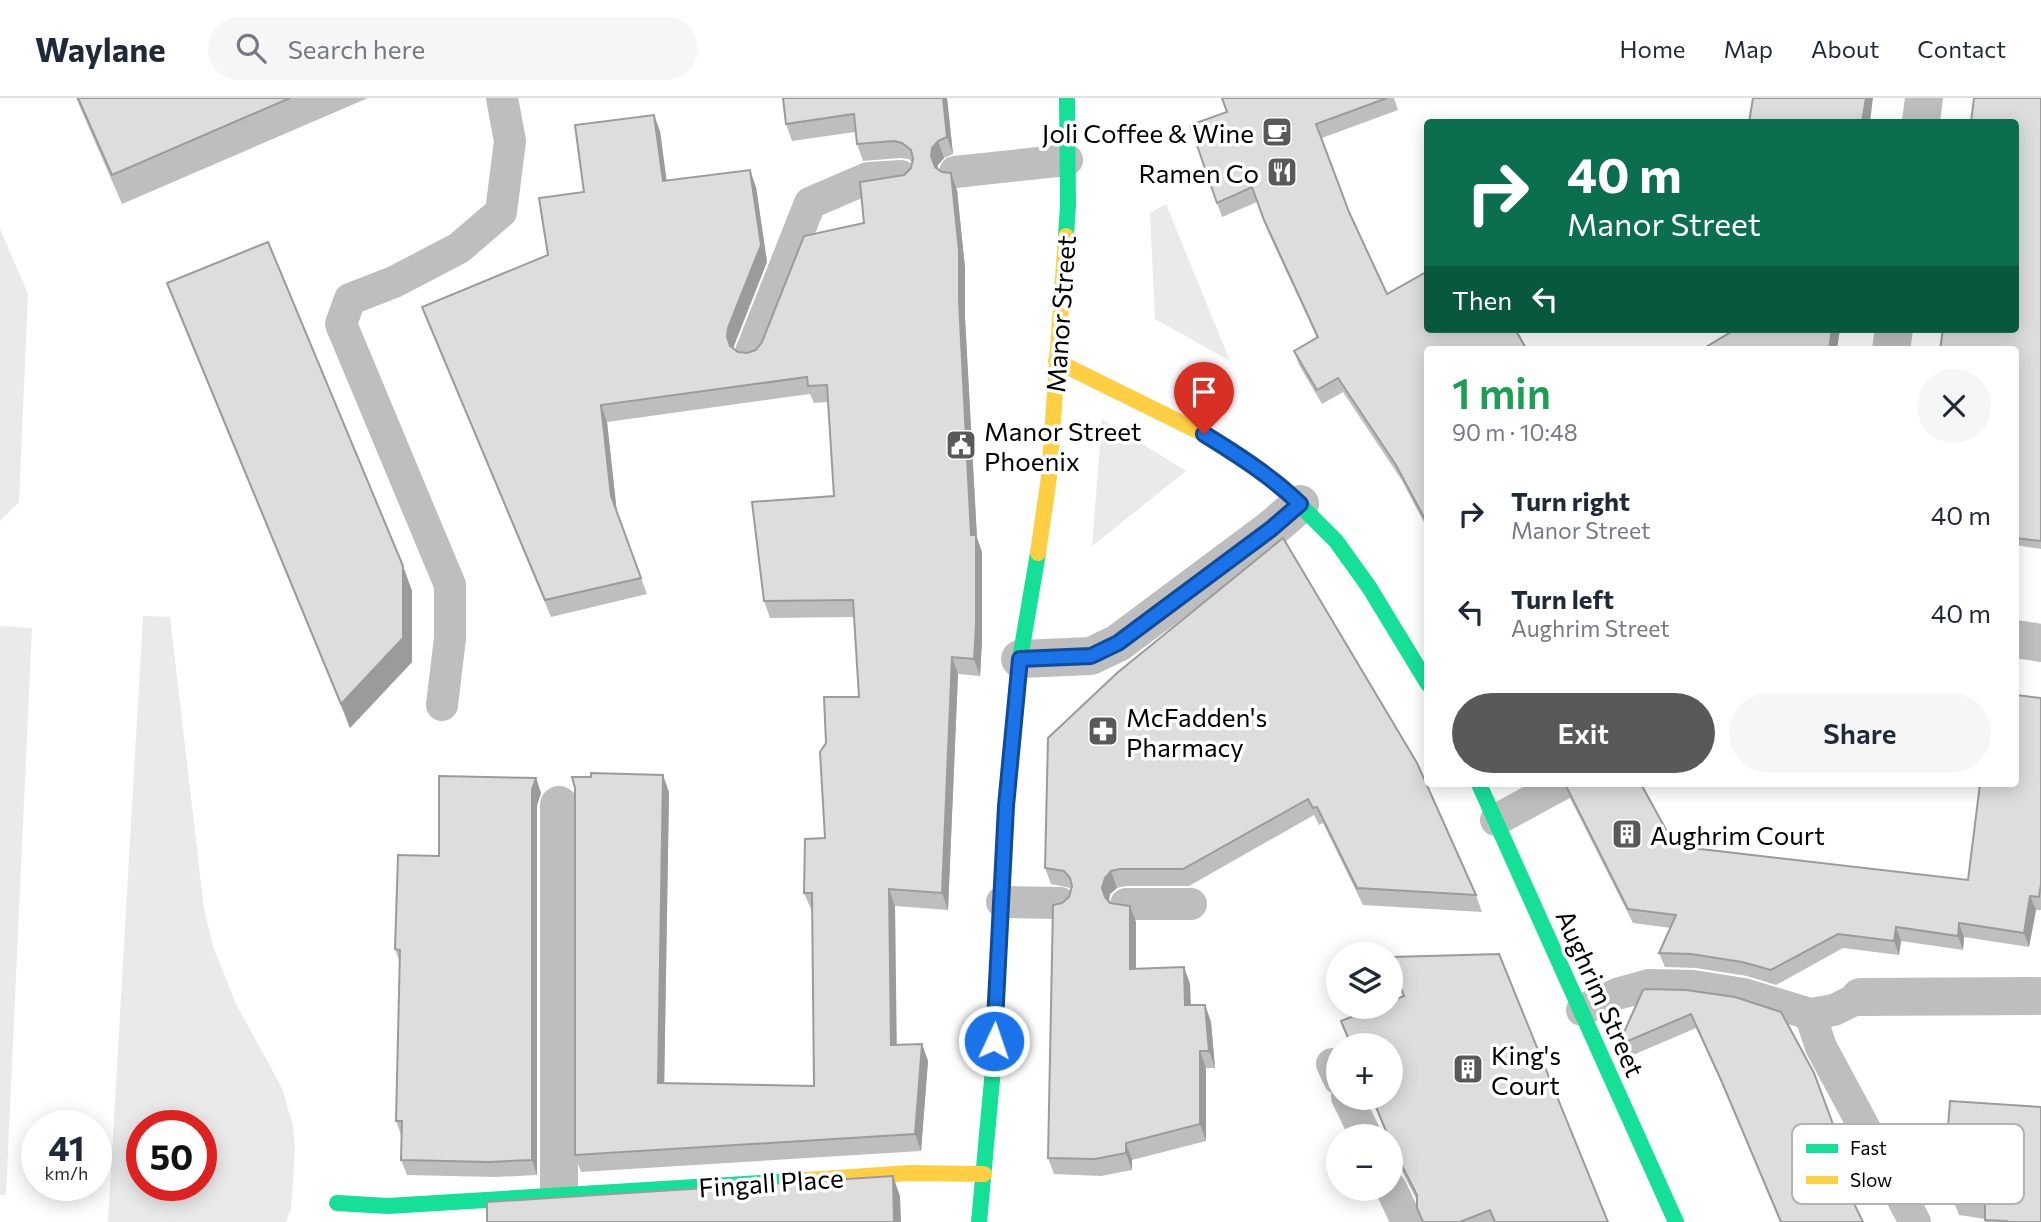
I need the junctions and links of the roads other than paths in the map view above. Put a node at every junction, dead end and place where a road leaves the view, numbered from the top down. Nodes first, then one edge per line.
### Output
1 (502, 98) edge
2 (1067, 98) edge
3 (1924, 98) edge
4 (1921, 119) edge
5 (1068, 160) junction
6 (955, 172) dead end
7 (901, 176) edge
8 (751, 352) edge
9 (1056, 361) junction
10 (1300, 504) junction
11 (2019, 639) edge
12 (2041, 643) edge
13 (1020, 659) junction
14 (1424, 677) edge
15 (442, 705) dead end
16 (1480, 787) edge
17 (1556, 787) edge
18 (559, 805) dead end
19 (1496, 820) junction
20 (1002, 902) junction
21 (1060, 903) edge
22 (1126, 904) edge
23 (1191, 904) dead end
24 (2041, 996) edge
25 (1860, 997) joint
26 (1582, 1010) junction
27 (1810, 1014) junction
28 (1862, 1124) edge
29 (984, 1174) junction
30 (559, 1197) junction
31 (1397, 1201) edge
32 (337, 1203) dead end
33 (1905, 1204) edge
34 (388, 1214) edge
35 (979, 1222) edge
36 (1407, 1222) edge
37 (1676, 1222) edge
38 (1915, 1222) edge

1 - 15 lane
2 - 5 main road, Manor Street
3 - 4 street
5 - 6 lane
5 - 9 main road, Manor Street
7 - 8 lane
9 - 10 main road
9 - 13 main road, Manor Street
10 - 13 street
10 - 14 main road
11 - 12 street
13 - 20 main road, Manor Street
16 - 19 main road, Aughrim Street
17 - 19 lane
18 - 30 street
19 - 26 main road, Aughrim Street
20 - 21 lane
20 - 29 main road, Manor Street
22 - 23 lane
24 - 25 street
25 - 27 lane
26 - 27 lane
26 - 37 main road, Aughrim Street
27 - 28 lane
29 - 30 main road, Fingall Place
29 - 35 main road, Manor Street
30 - 34 main road, Fingall Place
31 - 36 lane
32 - 34 main road, Fingall Place
33 - 38 lane

